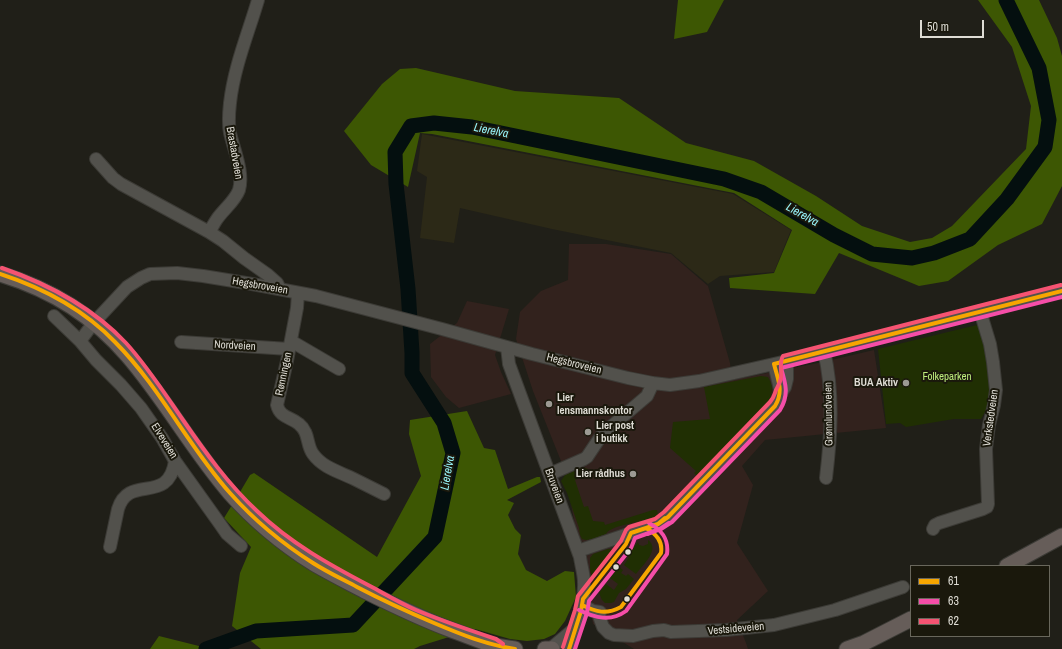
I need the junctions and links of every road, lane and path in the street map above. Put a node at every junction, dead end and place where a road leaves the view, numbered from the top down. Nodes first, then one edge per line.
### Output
1 (258, 0) edge
2 (96, 160) dead end
3 (209, 232) junction
4 (0, 274) edge
5 (280, 289) junction
6 (1062, 291) edge
7 (298, 293) junction
8 (980, 311) junction
9 (54, 316) dead end
10 (100, 316) dead end
11 (89, 329) dead end
12 (80, 341) junction
13 (181, 342) dead end
14 (290, 345) junction
15 (507, 347) junction
16 (824, 351) junction
17 (787, 361) junction
18 (774, 364) junction
19 (339, 369) dead end
20 (653, 383) junction
21 (781, 393) junction
22 (175, 461) junction
23 (550, 474) junction
24 (826, 478) dead end
25 (384, 494) dead end
26 (933, 529) dead end
27 (1062, 536) edge
28 (110, 546) dead end
29 (241, 546) dead end
30 (578, 551) junction
31 (1009, 565) edge
32 (903, 587) dead end
33 (582, 605) junction
34 (910, 619) edge
35 (575, 628) junction
36 (496, 647) edge
37 (515, 649) edge
38 (545, 649) edge
39 (551, 649) edge
40 (569, 649) edge
41 (847, 649) edge

1 - 3 street, Brastadveien
2 - 3 street
3 - 5 street
4 - 36 main road
5 - 7 street, Hegsbroveien
5 - 10 street, Hegsbroveien
6 - 8 street, Hegsbroveien
7 - 14 street, Rønningen
7 - 15 street, Hegsbroveien
8 - 16 street, Hegsbroveien
8 - 26 street, Verkstedveien
9 - 12 street, Elveveien
11 - 12 street
12 - 22 street, Elveveien
13 - 14 street, Nordveien
14 - 19 street
14 - 25 street, Rønningen
15 - 20 street, Hegsbroveien
15 - 23 street, Bruveien
16 - 17 street, Hegsbroveien
16 - 24 street, Grønnlundveien
17 - 18 street, Hegsbroveien
17 - 21 street
18 - 20 street, Hegsbroveien
18 - 21 street
20 - 23 street
21 - 30 street
22 - 28 street
22 - 29 street, Elveveien
23 - 30 street, Bruveien
27 - 31 main road
30 - 33 street, Bruveien
32 - 33 street, Vestsideveien
33 - 35 street, Bruveien
34 - 41 main road
35 - 39 street
35 - 40 street, Bruveien
36 - 37 main road
38 - 39 main road

